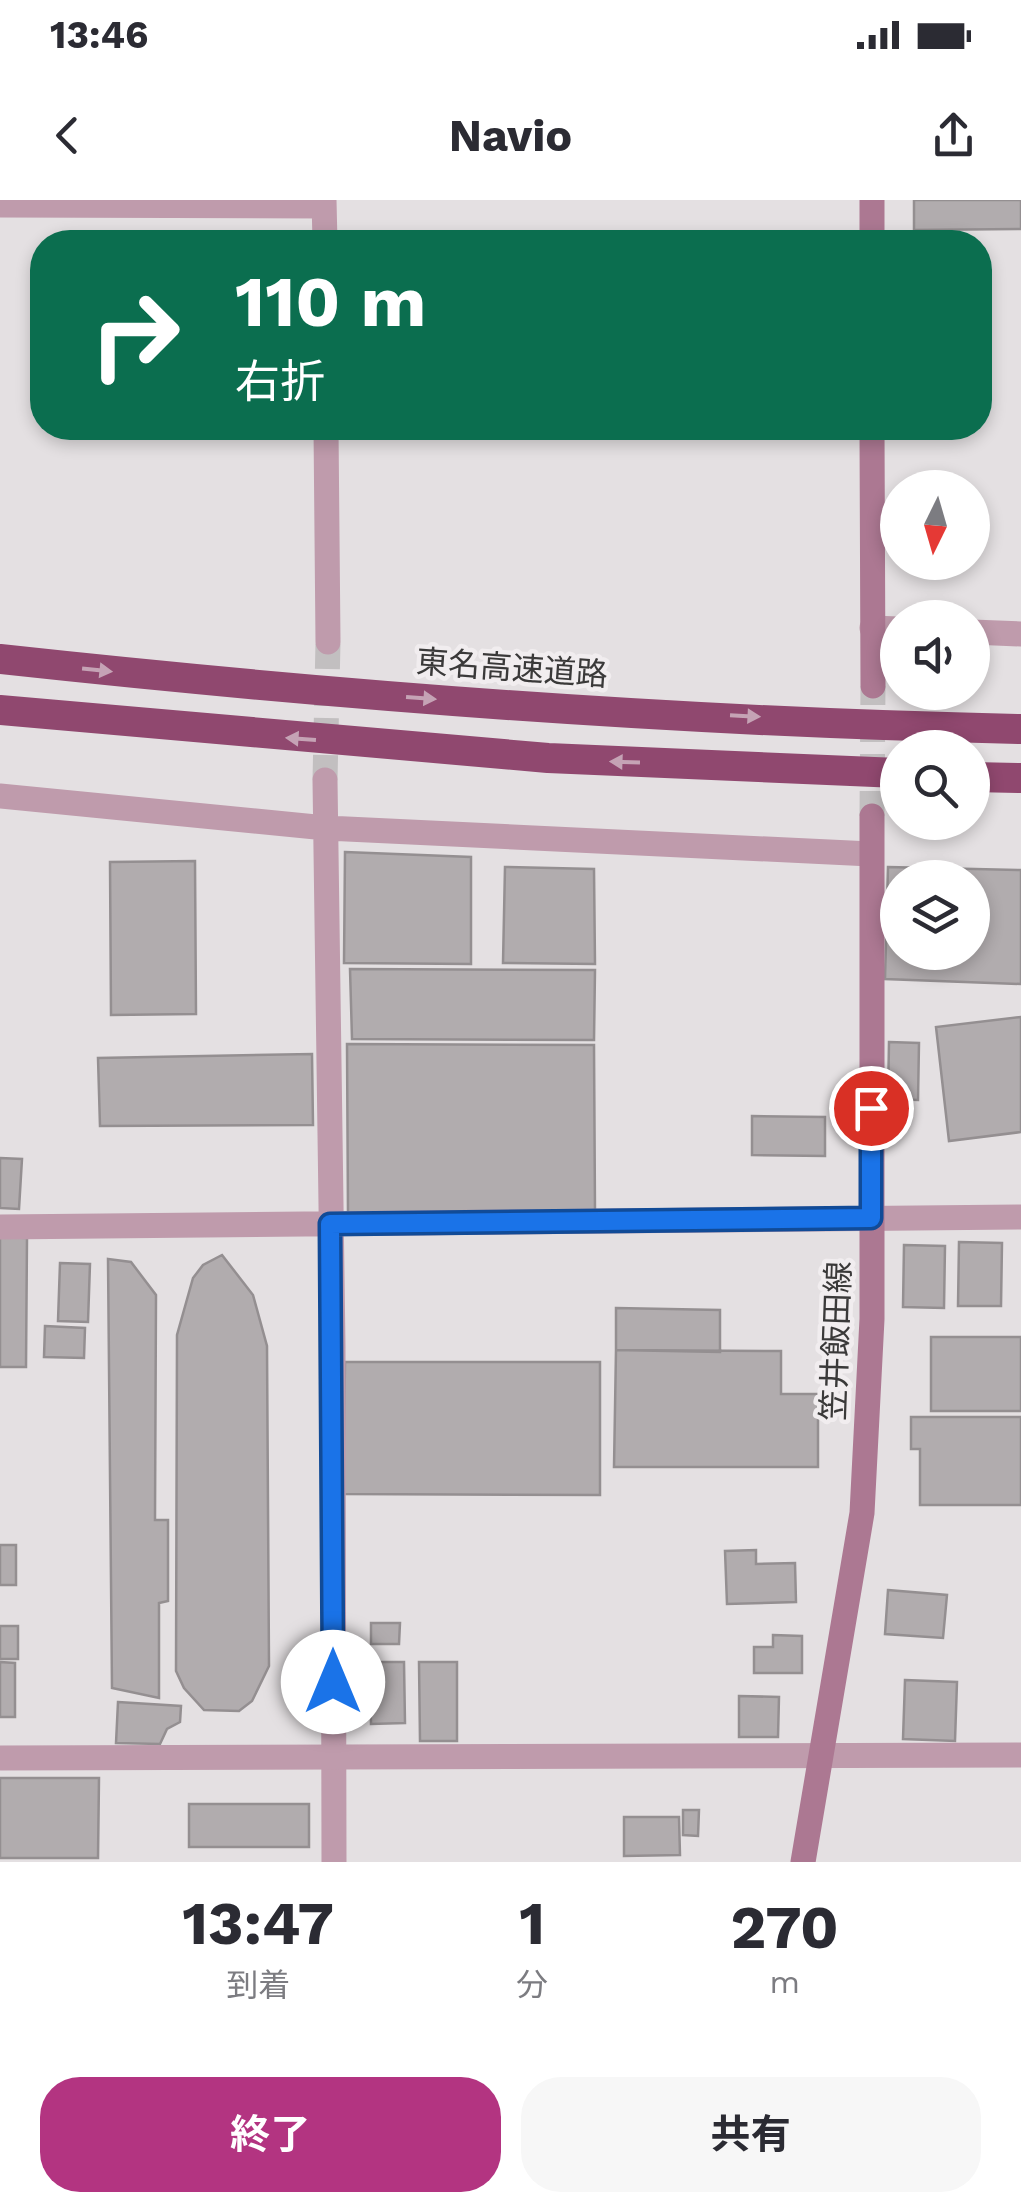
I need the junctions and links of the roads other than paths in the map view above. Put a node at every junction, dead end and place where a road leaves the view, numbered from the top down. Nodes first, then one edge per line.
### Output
1 (872, 200) edge
2 (324, 203) edge
3 (0, 205) edge
4 (325, 230) edge
5 (872, 230) edge
6 (326, 440) edge
7 (873, 440) edge
8 (882, 600) edge
9 (990, 633) edge
10 (1021, 634) edge
11 (328, 642) tunnel mouth
12 (880, 647) edge
13 (0, 659) edge
14 (872, 686) tunnel mouth
15 (0, 710) edge
16 (1021, 728) edge
17 (880, 773) edge
18 (990, 777) edge
19 (1021, 778) edge
20 (324, 780) tunnel mouth
21 (0, 796) edge
22 (872, 816) tunnel mouth
23 (326, 828) junction
24 (871, 854) junction
25 (1021, 1217) edge
26 (871, 1218) junction
27 (330, 1224) junction
28 (0, 1227) edge
29 (821, 1754) junction
30 (1021, 1755) edge
31 (332, 1757) junction
32 (0, 1758) edge
33 (334, 1862) edge
34 (803, 1862) edge

1 - 5 main road
2 - 3 street
2 - 4 street
6 - 11 street
7 - 8 main road
9 - 10 street
12 - 14 main road
13 -> 16 highway, 東名高速道路
17 -> 15 highway
18 - 19 highway
20 - 23 street
21 - 23 street
22 - 24 main road, 笠井飯田線
23 - 24 street
23 - 27 street
24 - 26 main road, 笠井飯田線
25 - 26 street
26 - 27 street
26 - 29 main road, 笠井飯田線
27 - 28 street
27 - 31 street
29 - 30 street
29 - 31 street
29 - 34 main road, 笠井飯田線
31 - 32 street
31 - 33 street

